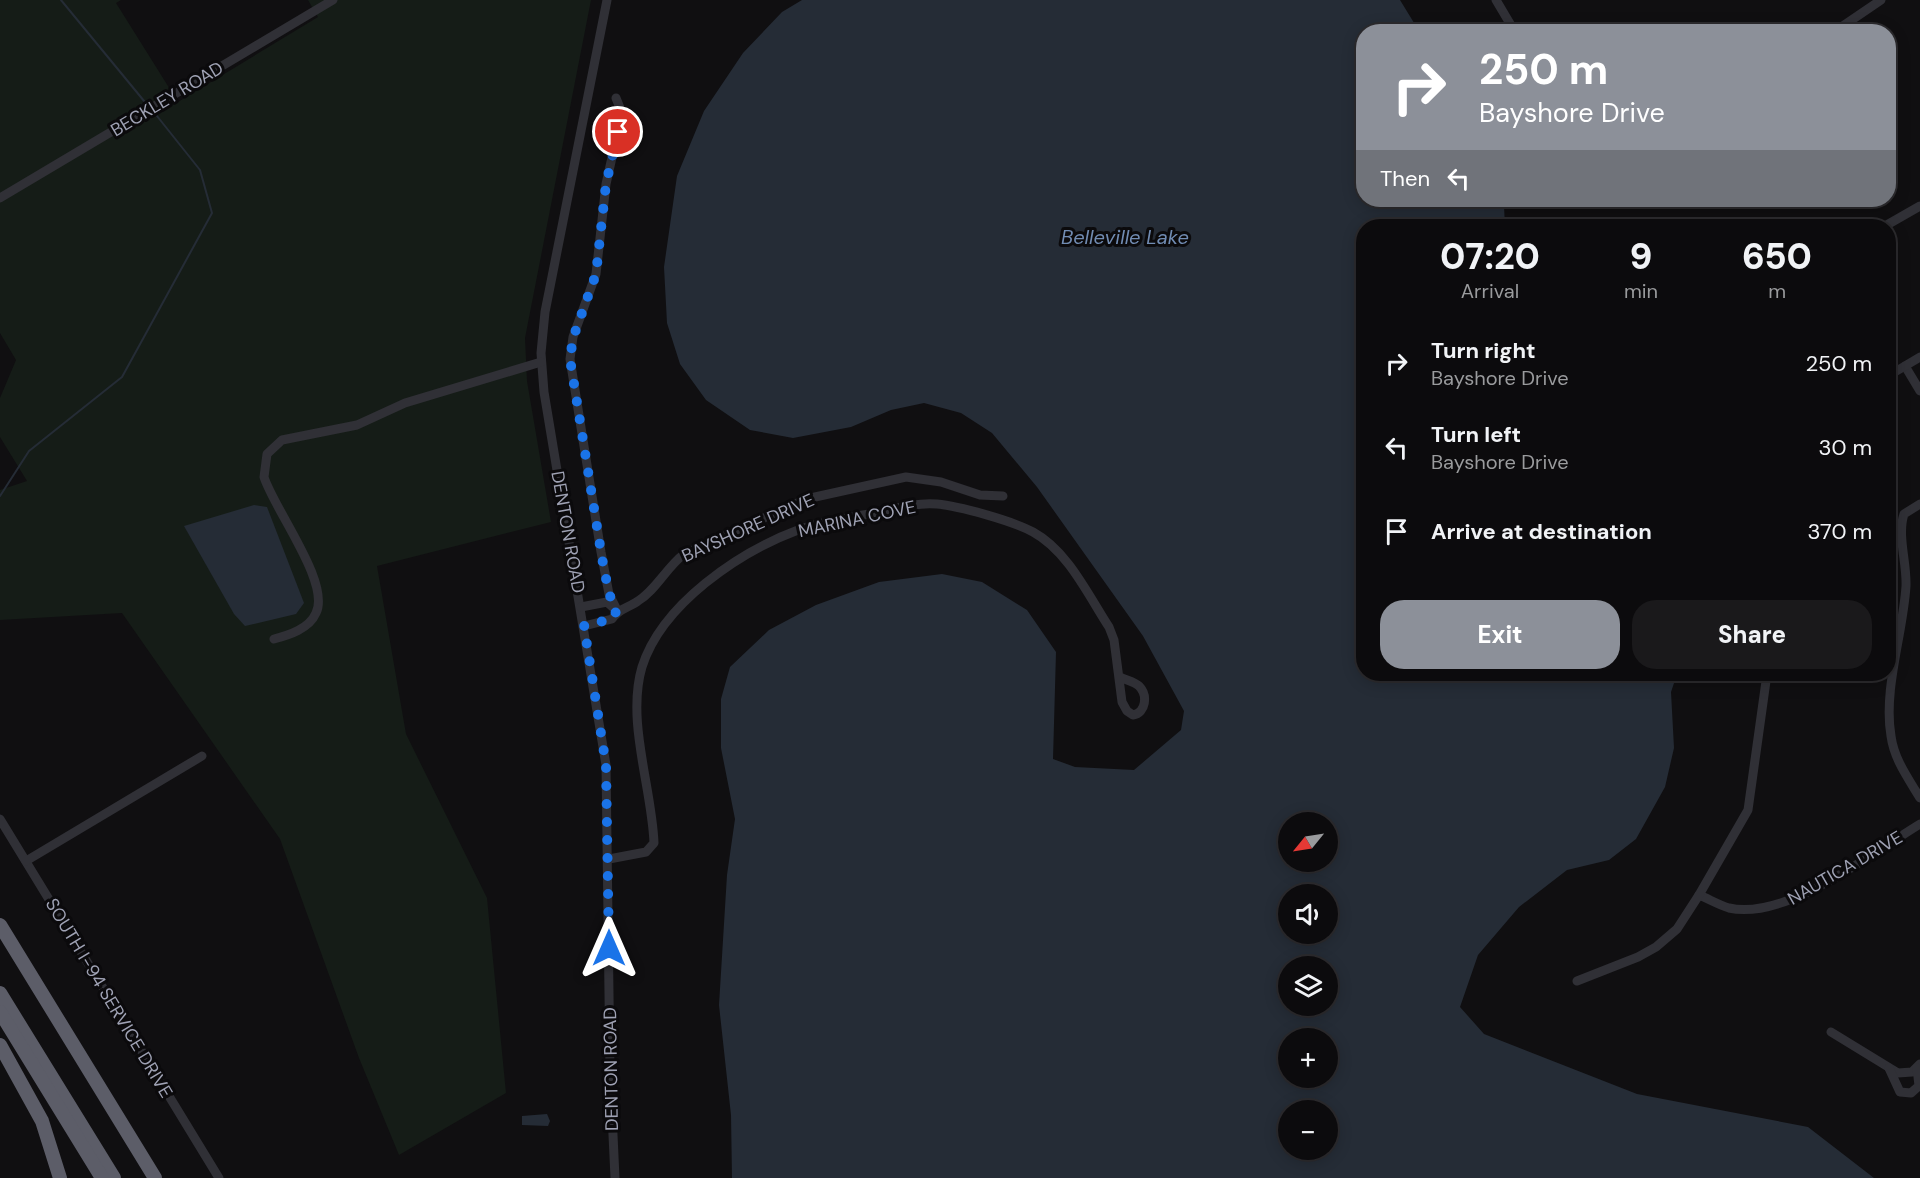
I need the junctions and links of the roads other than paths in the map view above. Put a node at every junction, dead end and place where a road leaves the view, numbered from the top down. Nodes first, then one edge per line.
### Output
1 (333, 0) edge
2 (607, 0) edge
3 (1496, 0) edge
4 (1881, 0) edge
5 (1510, 24) edge
6 (1846, 24) edge
7 (616, 98) dead end
8 (0, 198) edge
9 (1920, 206) edge
10 (1896, 220) edge
11 (1920, 357) edge
12 (541, 362) junction
13 (1905, 366) junction
14 (1896, 371) edge
15 (1920, 391) edge
16 (1003, 496) dead end
17 (1920, 504) edge
18 (581, 607) junction
19 (617, 610) junction
20 (584, 626) junction
21 (274, 639) dead end
22 (1896, 663) edge
23 (1120, 678) dead end
24 (1766, 681) edge
25 (1893, 681) edge
26 (202, 756) dead end
27 (1920, 798) edge
28 (0, 819) edge
29 (1920, 824) edge
30 (609, 859) junction
31 (26, 861) junction
32 (1699, 895) junction
33 (0, 925) edge
34 (1576, 981) dead end
35 (0, 993) edge
36 (0, 1012) edge
37 (1831, 1032) dead end
38 (0, 1045) edge
39 (1918, 1066) edge
40 (1889, 1068) junction
41 (60, 1178) edge
42 (102, 1178) edge
43 (114, 1178) edge
44 (155, 1178) edge
45 (219, 1178) edge
46 (615, 1178) edge

1 - 8 street, BECKLEY ROAD
2 - 12 street, DENTON ROAD
3 - 5 street
4 - 6 street
7 - 19 street
9 - 10 street
11 - 13 street
12 - 18 street, DENTON ROAD
12 - 21 street
13 - 14 street
13 - 15 street
16 - 19 street, BAYSHORE DRIVE
17 - 22 street
18 - 19 street
18 - 20 street, DENTON ROAD
19 - 20 street, BAYSHORE DRIVE
20 - 30 street, DENTON ROAD
23 - 30 street, MARINA COVE
24 - 32 street
25 - 27 street
26 - 31 street
28 - 31 street, SOUTH I-94 SERVICE DRIVE
29 - 32 street, NAUTICA DRIVE
30 - 46 street, DENTON ROAD
31 - 45 street, SOUTH I-94 SERVICE DRIVE
32 - 34 street
33 - 44 highway
35 - 43 highway
36 - 42 highway
37 - 40 street
38 - 41 highway
39 - 40 street
39 - 40 street

